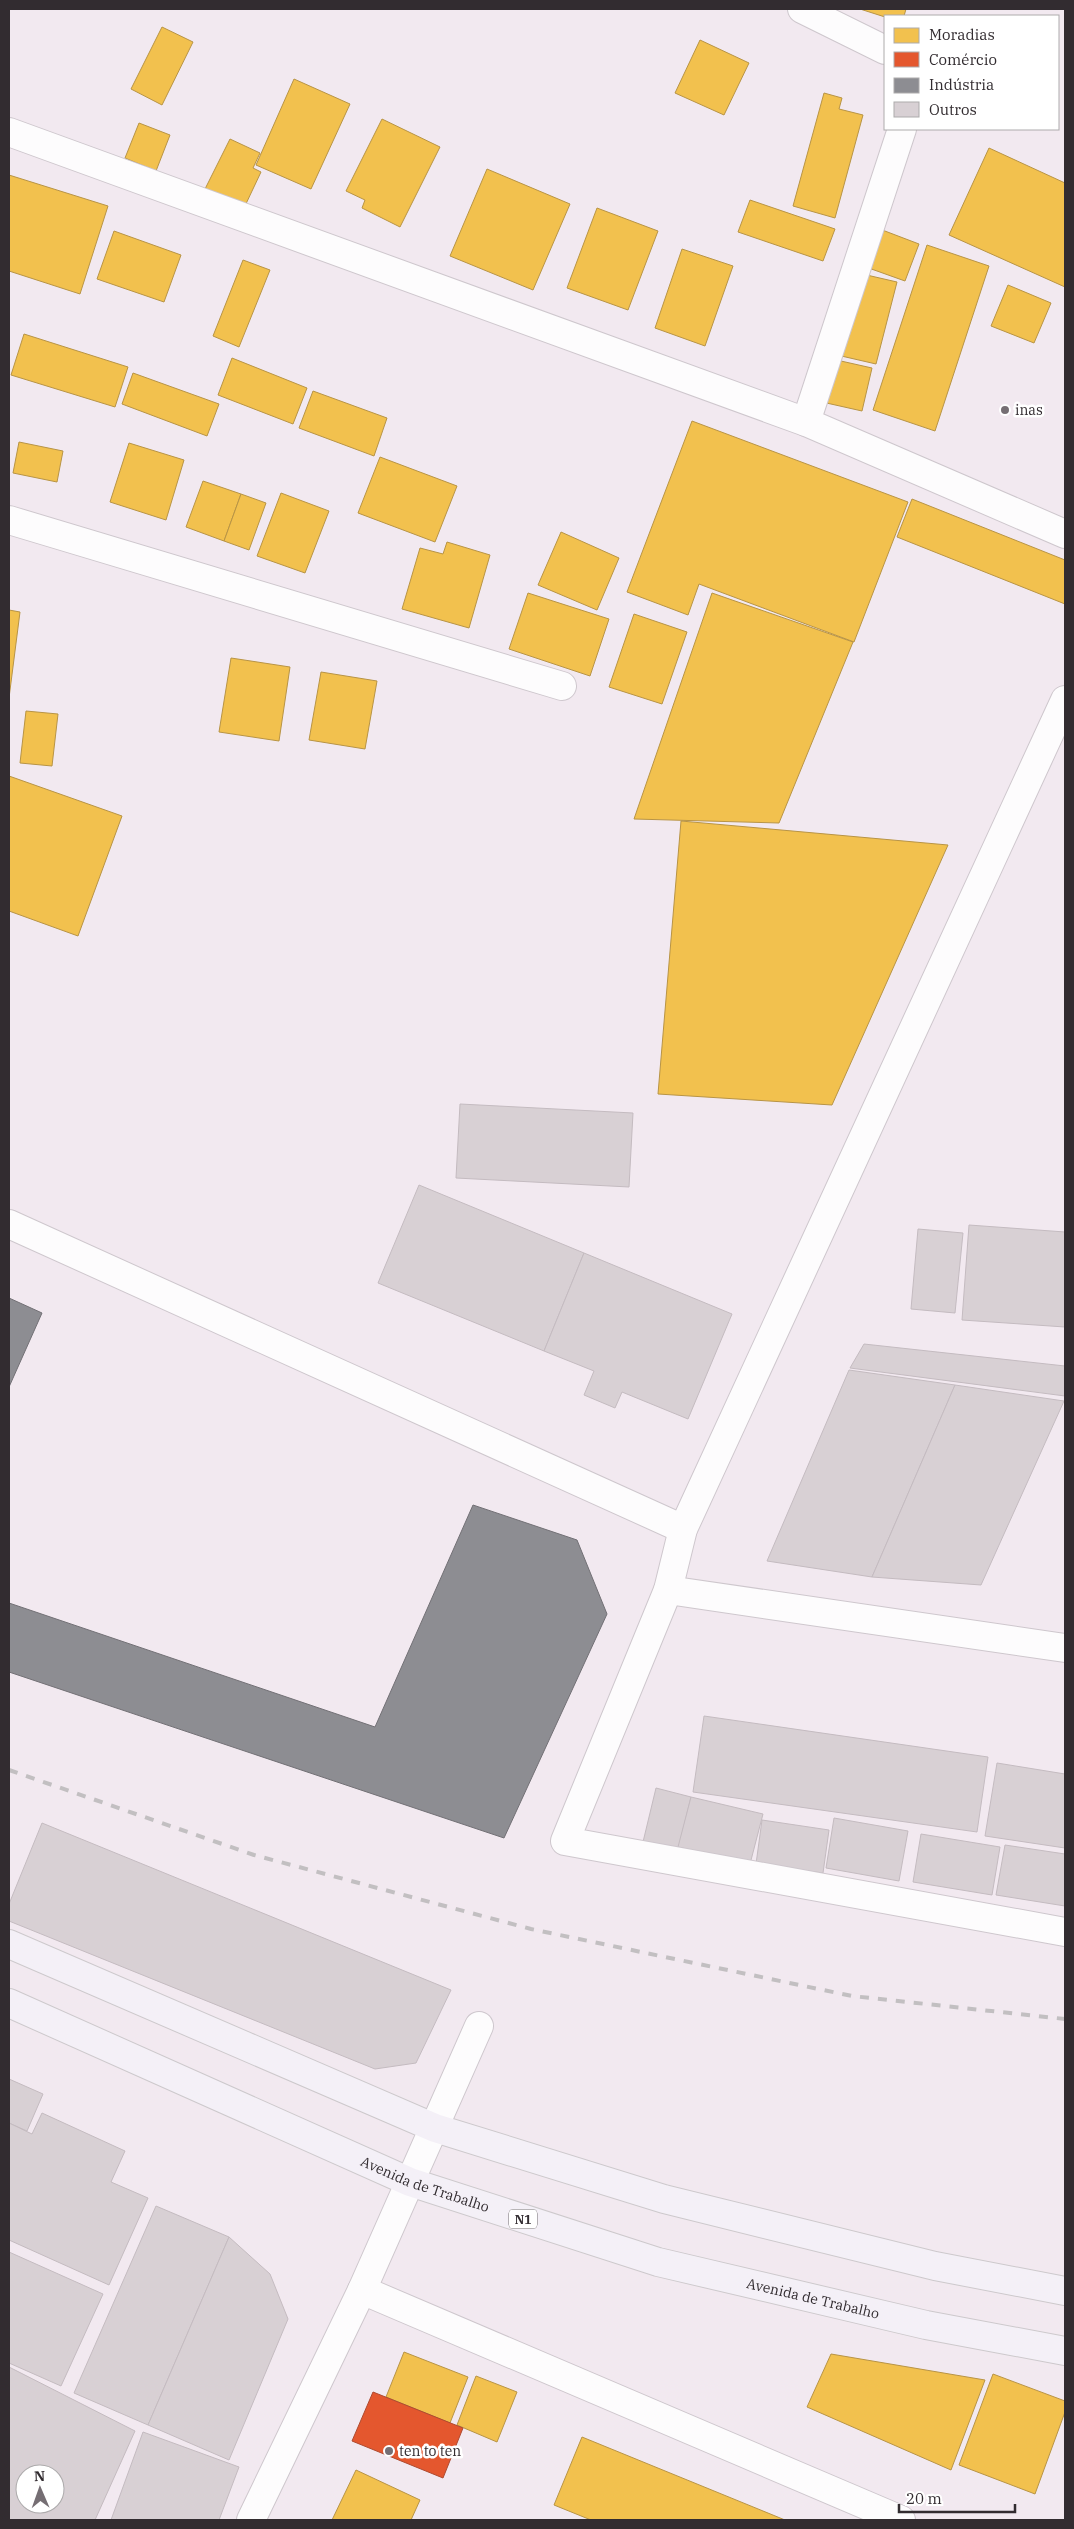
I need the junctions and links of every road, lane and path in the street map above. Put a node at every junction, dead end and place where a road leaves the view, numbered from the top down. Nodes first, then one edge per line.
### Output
1 (802, 9) edge
2 (884, 50) edge
3 (902, 130) edge
4 (9, 132) edge
5 (806, 422) junction
6 (9, 520) edge
7 (1065, 534) edge
8 (562, 686) dead end
9 (1065, 700) edge
10 (9, 1224) edge
11 (683, 1529) junction
12 (668, 1590) junction
13 (1065, 1648) edge
14 (1065, 1932) edge
15 (9, 1944) edge
16 (9, 2003) edge
17 (479, 2026) dead end
18 (435, 2128) junction
19 (410, 2182) junction
20 (362, 2290) junction
21 (1065, 2291) edge
22 (1065, 2351) edge
23 (888, 2518) edge
24 (251, 2520) edge

1 - 2 street
3 - 5 street
4 - 5 street
5 - 7 street
6 - 8 street
9 - 11 street
10 - 11 street
11 - 12 street
12 - 13 street
12 - 14 street
15 - 18 highway
16 - 19 highway, Avenida de Trabalho / N1
17 - 18 street
18 - 19 street
18 - 21 highway
19 - 20 street
19 - 22 highway, Avenida de Trabalho / N1
20 - 23 street
20 - 24 street

